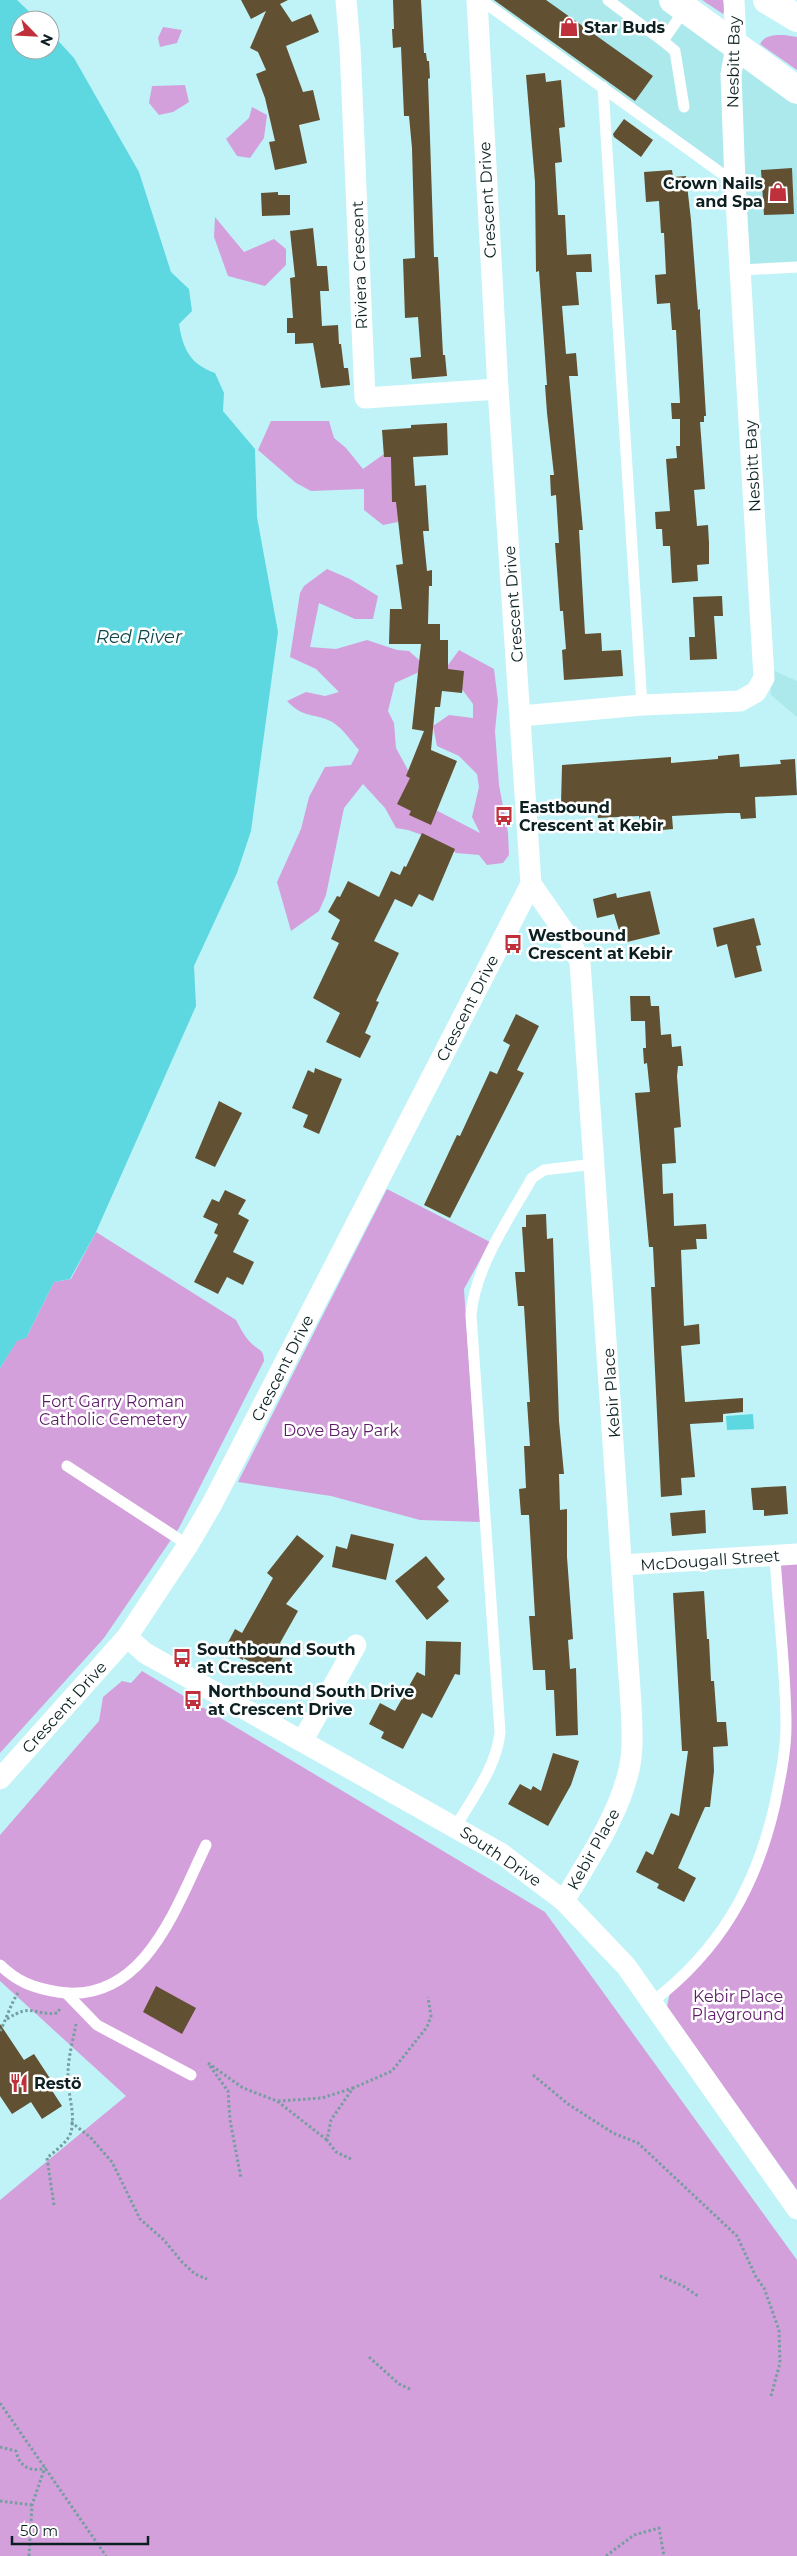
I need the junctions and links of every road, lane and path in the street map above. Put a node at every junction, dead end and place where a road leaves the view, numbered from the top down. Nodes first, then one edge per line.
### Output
1 (346, 0) edge
2 (477, 0) edge
3 (481, 0) edge
4 (608, 0) edge
5 (734, 0) edge
6 (768, 0) edge
7 (679, 5) edge
8 (797, 18) edge
9 (662, 41) junction
10 (736, 48) junction
11 (603, 88) junction
12 (797, 90) edge
13 (684, 107) dead end
14 (735, 183) junction
15 (797, 267) edge
16 (741, 270) junction
17 (498, 390) junction
18 (642, 705) junction
19 (521, 716) junction
20 (531, 884) junction
21 (594, 1164) junction
22 (67, 1466) dead end
23 (188, 1545) junction
24 (797, 1554) edge
25 (775, 1556) junction
26 (622, 1566) junction
27 (127, 1637) junction
28 (356, 1646) dead end
29 (303, 1740) junction
30 (0, 1779) edge
31 (456, 1826) junction
32 (206, 1846) dead end
33 (564, 1901) junction
34 (0, 1965) edge
35 (24, 1984) junction
36 (66, 1993) junction
37 (428, 1996) dead end
38 (652, 2002) junction
39 (80, 2007) junction
40 (7, 2019) junction
41 (0, 2031) edge
42 (191, 2075) dead end
43 (533, 2076) dead end
44 (353, 2088) junction
45 (278, 2101) junction
46 (71, 2122) junction
47 (327, 2140) junction
48 (351, 2160) dead end
49 (241, 2178) dead end
50 (54, 2205) dead end
51 (797, 2209) edge
52 (660, 2276) dead end
53 (207, 2279) dead end
54 (698, 2296) dead end
55 (369, 2357) dead end
56 (412, 2390) dead end
57 (770, 2396) dead end
58 (0, 2403) edge
59 (0, 2447) edge
60 (45, 2467) junction
61 (0, 2501) edge
62 (32, 2505) junction
63 (105, 2555) edge
64 (29, 2556) edge
65 (606, 2556) edge
66 (664, 2556) edge

1 - 17 street, Riviera Crescent
2 - 17 street, Crescent Drive
3 - 11 lane
4 - 9 lane
5 - 10 street, Nesbitt Bay
6 - 8 main road
7 - 9 lane
7 - 10 main road
9 - 13 lane
10 - 12 main road
10 - 14 street, Nesbitt Bay
11 - 14 lane
11 - 18 lane
14 - 16 street, Nesbitt Bay
15 - 16 lane
16 - 18 street, Nesbitt Bay
17 - 19 street, Crescent Drive
18 - 19 street, Nesbitt Bay
19 - 20 street, Crescent Drive
20 - 21 street, Kebir Place
20 - 23 street, Crescent Drive
21 - 26 street, Kebir Place
21 - 31 lane
22 - 23 lane
23 - 27 street, Crescent Drive
24 - 25 street, McDougall Street
25 - 26 street, McDougall Street
25 - 38 lane
26 - 33 street, Kebir Place
27 - 29 street, South Drive
27 - 30 street, Crescent Drive
28 - 29 street
29 - 31 street, South Drive
31 - 33 street, South Drive
32 - 36 lane
33 - 38 street, South Drive
34 - 35 lane
35 - 36 lane
35 - 40 path
36 - 39 lane
36 - 40 path
37 - 44 path
38 - 51 street, South Drive
39 - 42 lane
39 - 46 path
40 - 41 path
43 - 57 path
44 - 45 path
44 - 47 path
45 - 47 path
45 - 49 path
46 - 50 path
46 - 53 path
47 - 48 path
52 - 54 path
55 - 56 path
58 - 60 path
59 - 60 path
60 - 62 path
60 - 63 path
61 - 62 path
62 - 64 path
65 - 66 path

